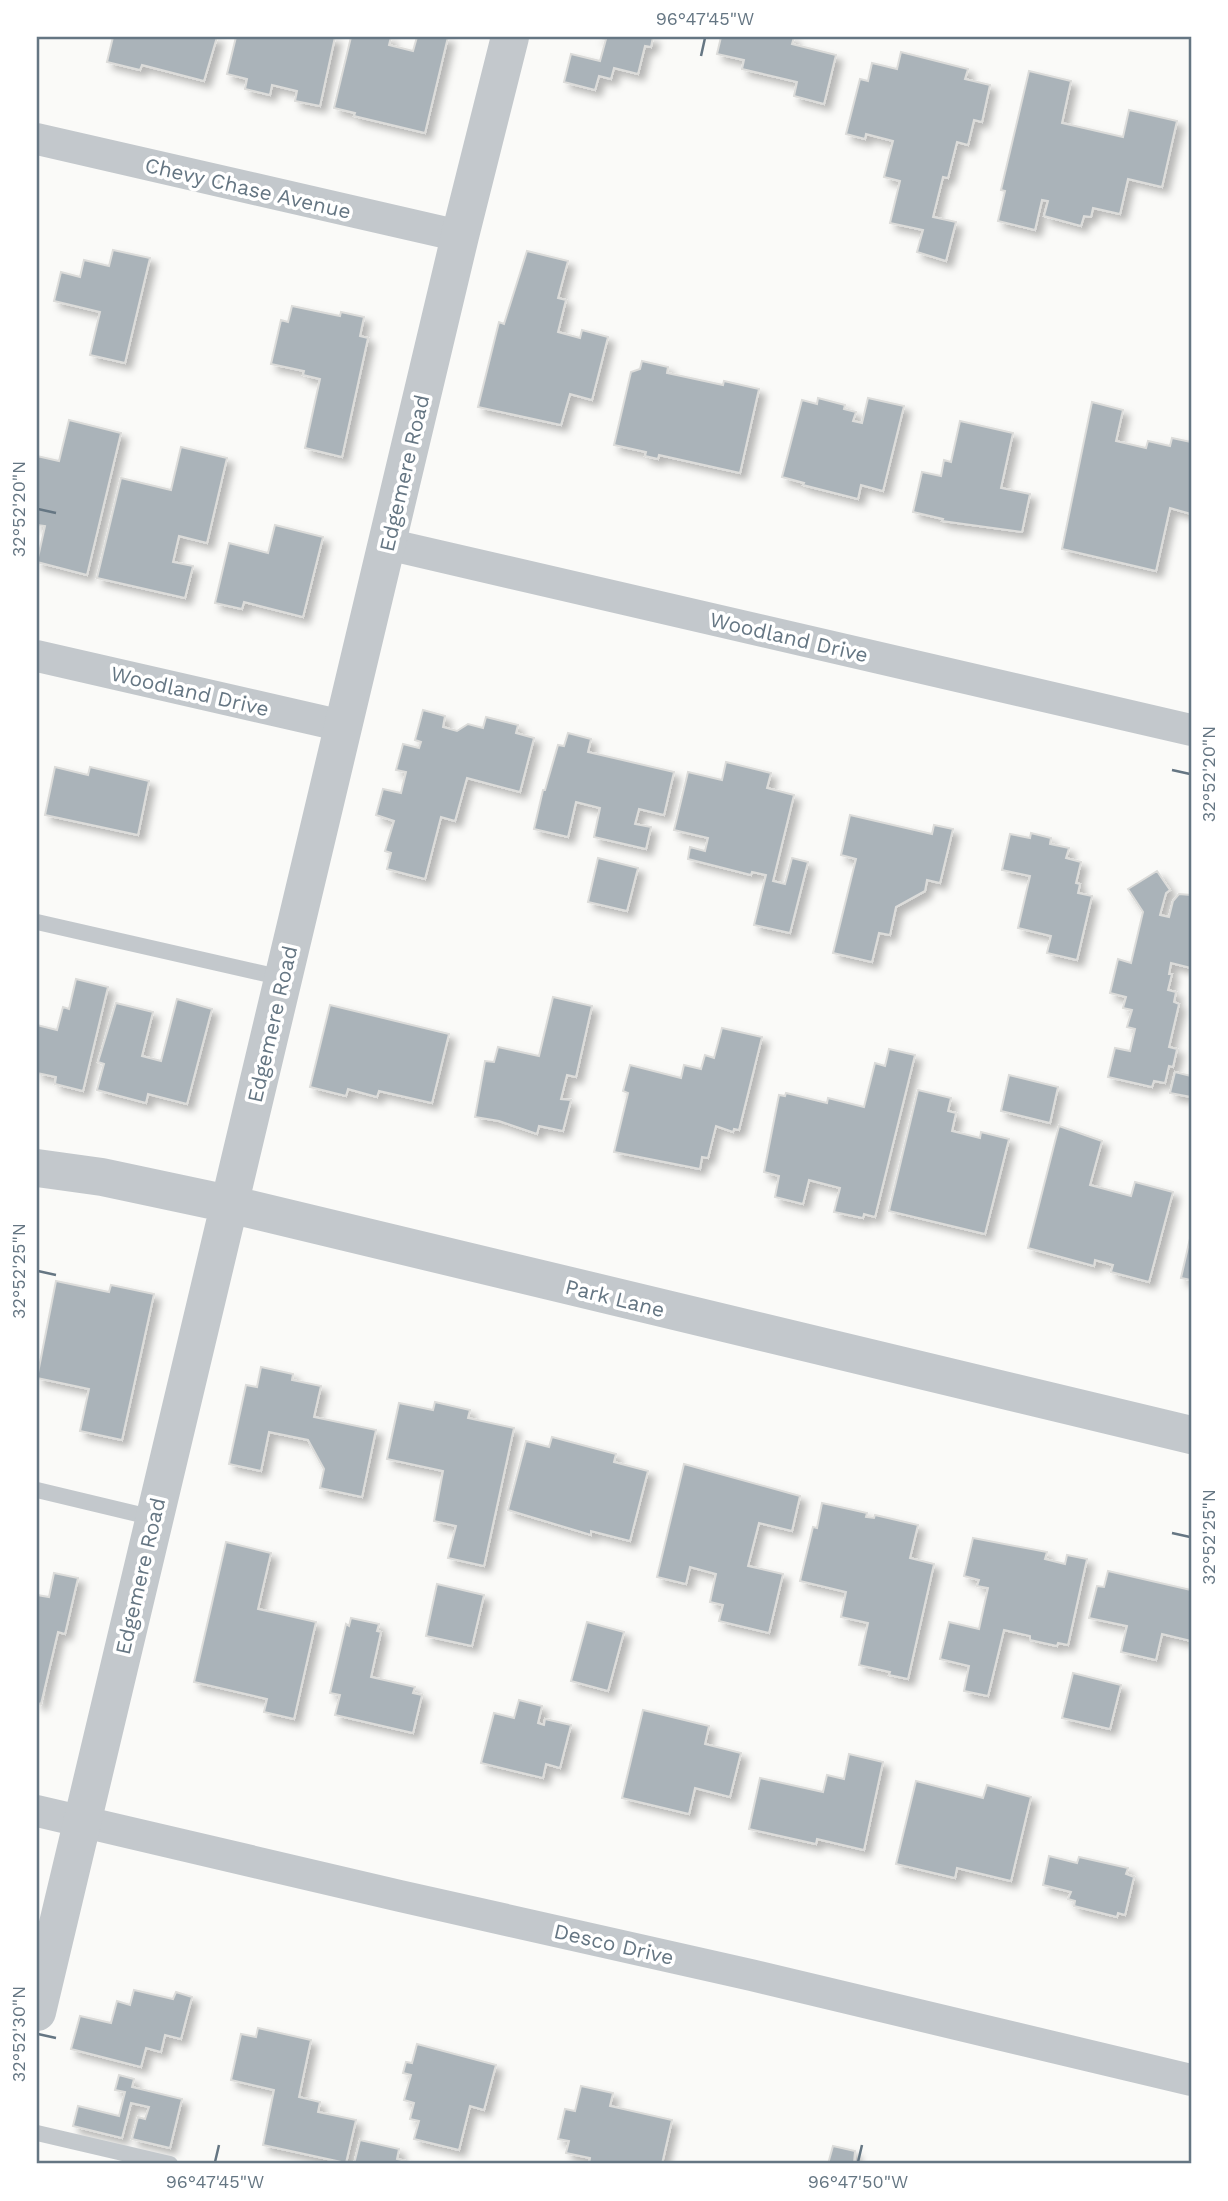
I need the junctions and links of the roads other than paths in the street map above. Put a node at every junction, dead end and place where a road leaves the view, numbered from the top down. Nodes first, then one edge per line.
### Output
1 (510, 37) edge
2 (37, 139) edge
3 (460, 236) junction
4 (387, 544) junction
5 (37, 656) edge
6 (343, 726) junction
7 (1191, 730) edge
8 (37, 922) edge
9 (283, 978) junction
10 (37, 1168) edge
11 (229, 1204) junction
12 (1191, 1435) edge
13 (37, 1490) edge
14 (153, 1518) junction
15 (37, 1811) edge
16 (81, 1821) junction
17 (37, 2012) edge
18 (1191, 2080) edge
19 (37, 2133) edge
20 (170, 2164) edge

1 - 3 street, Edgemere Road
2 - 3 street, Chevy Chase Avenue
3 - 4 street, Edgemere Road
4 - 6 street, Edgemere Road
4 - 7 street, Woodland Drive
5 - 6 street, Woodland Drive
6 - 9 street, Edgemere Road
8 - 9 lane
9 - 11 street, Edgemere Road
10 - 11 street, Park Lane
11 - 12 street, Park Lane
11 - 14 street, Edgemere Road
13 - 14 lane
14 - 16 street, Edgemere Road
15 - 16 street, Desco Drive
16 - 17 street, Edgemere Road
16 - 18 street, Desco Drive
19 - 20 lane

